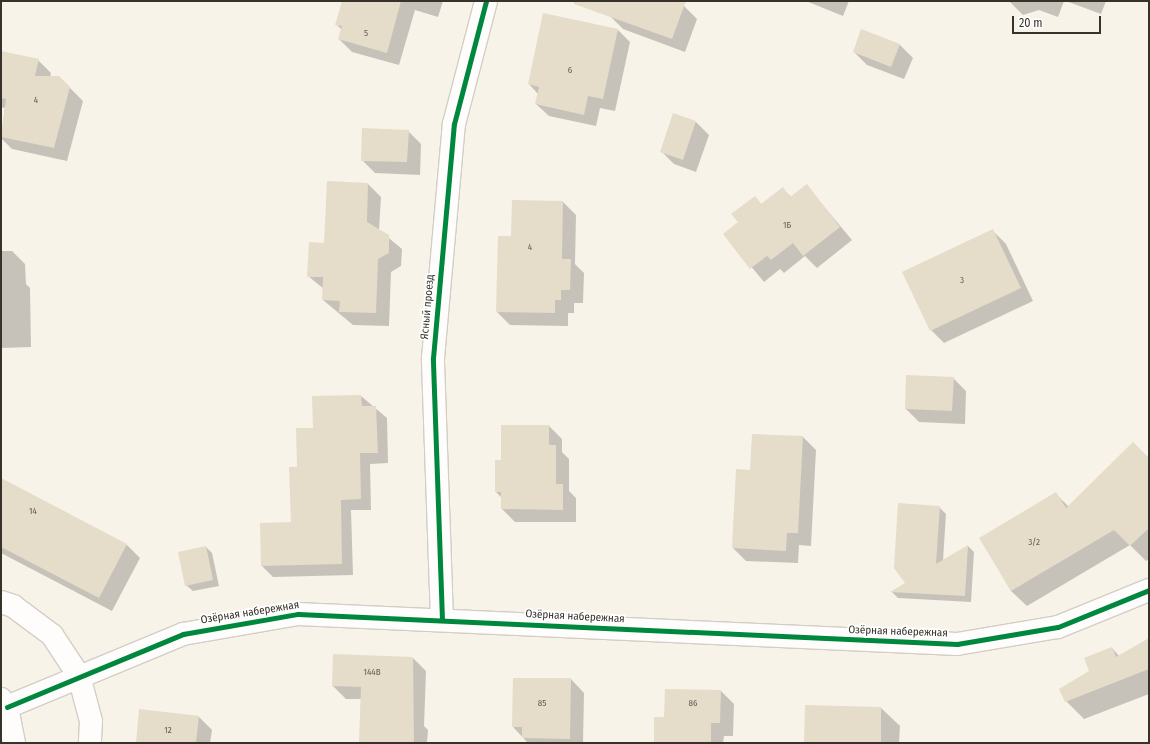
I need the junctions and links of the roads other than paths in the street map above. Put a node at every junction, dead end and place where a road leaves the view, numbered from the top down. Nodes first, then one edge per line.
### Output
1 (486, 1) edge
2 (1149, 590) edge
3 (1, 602) edge
4 (442, 620) junction
5 (79, 676) junction
6 (4, 703) edge
7 (14, 743) edge
8 (90, 743) edge

1 - 4 street, Ясный проезд
2 - 4 street, Озёрная набережная
3 - 5 street
4 - 5 street, Озёрная набережная
5 - 6 street, Озёрная набережная
5 - 8 street
6 - 7 street

